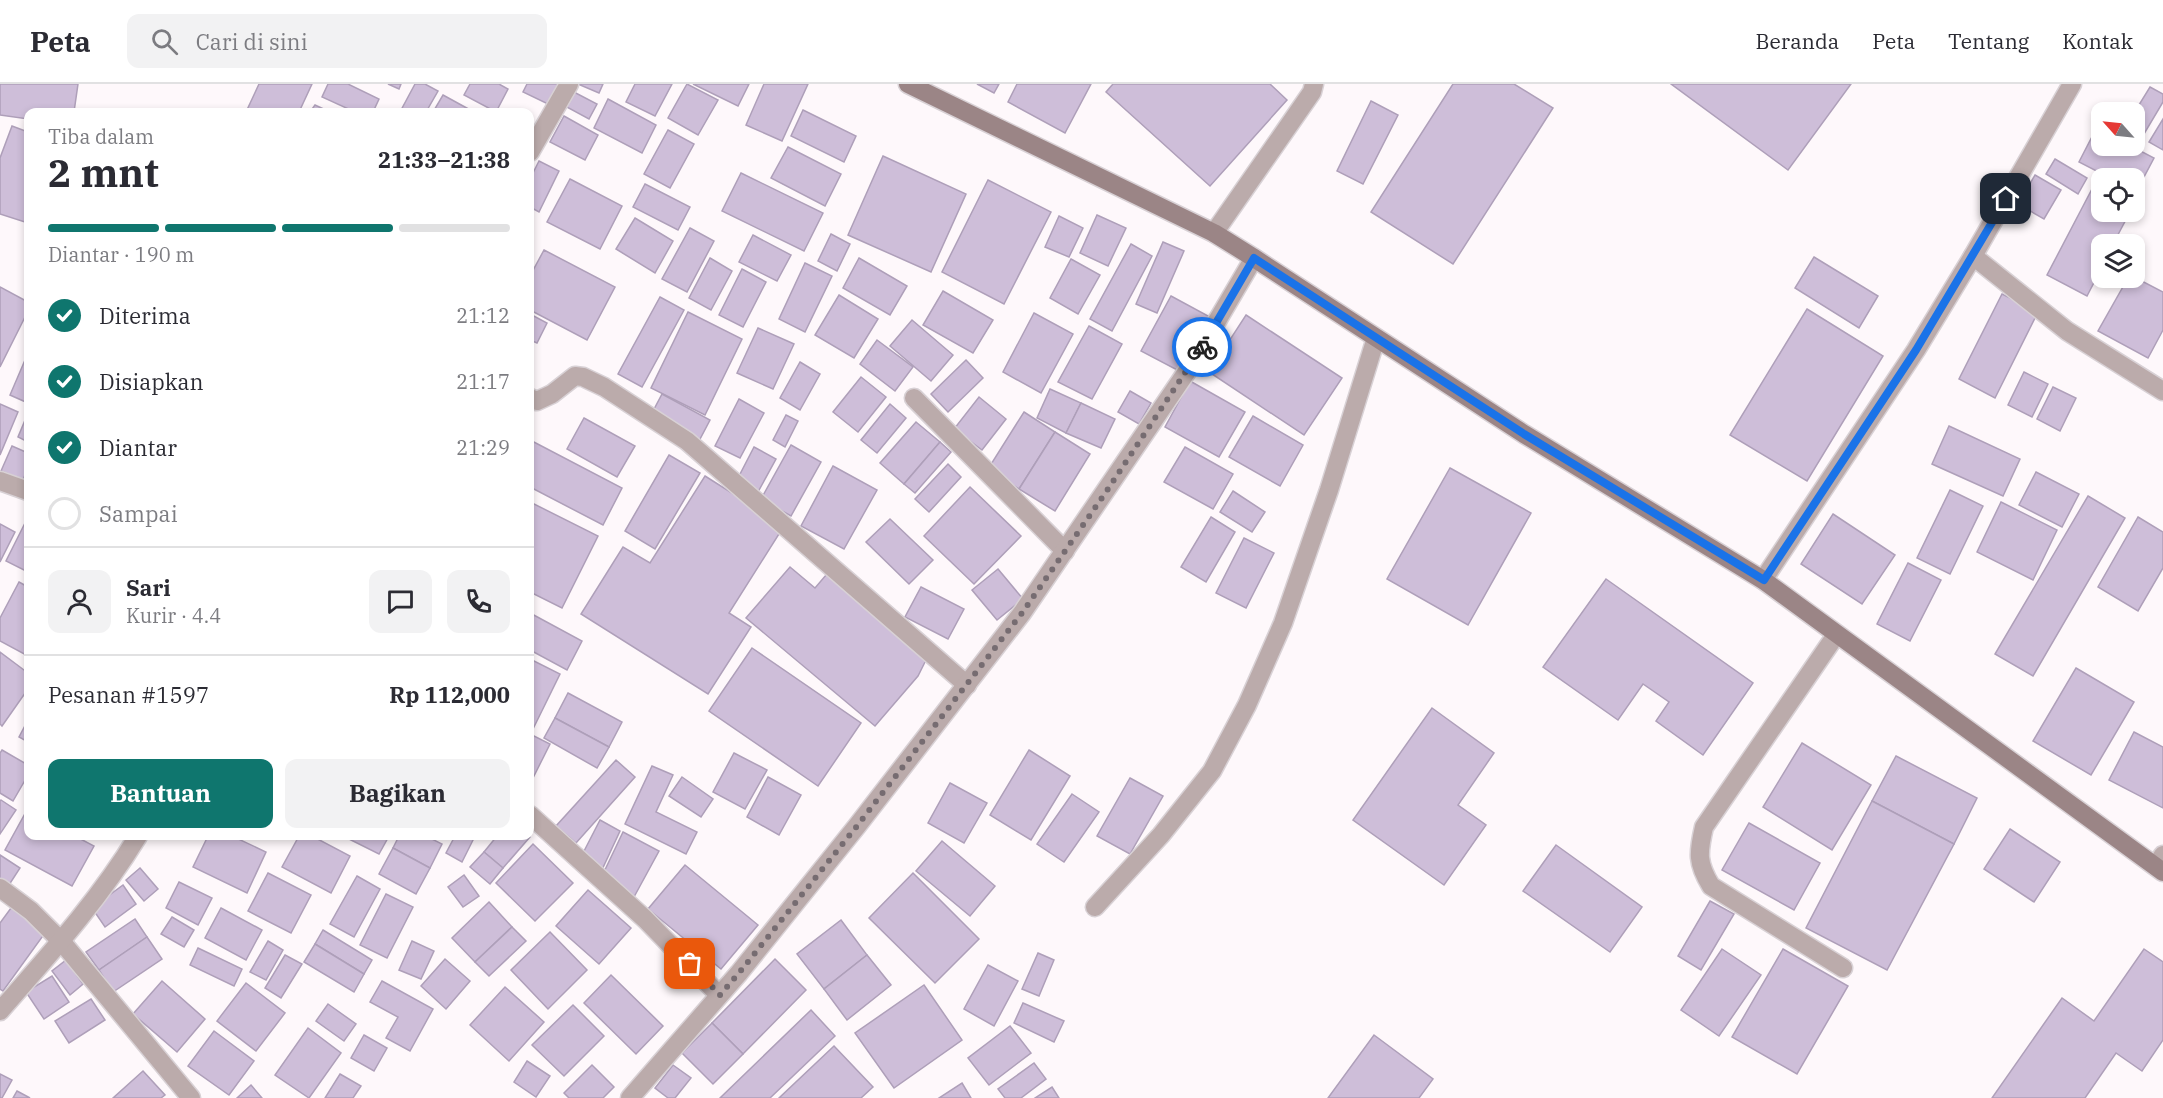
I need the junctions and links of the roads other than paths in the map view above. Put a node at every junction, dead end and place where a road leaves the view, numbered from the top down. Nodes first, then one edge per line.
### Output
1 (569, 84) edge
2 (908, 84) edge
3 (1314, 84) edge
4 (2072, 84) edge
5 (534, 145) edge
6 (1214, 233) junction
7 (1973, 256) junction
8 (1254, 258) junction
9 (1376, 338) junction
10 (2163, 391) edge
11 (914, 398) dead end
12 (534, 400) edge
13 (0, 481) edge
14 (24, 490) edge
15 (1065, 551) junction
16 (1764, 580) junction
17 (1836, 634) junction
18 (967, 685) junction
19 (534, 819) edge
20 (135, 840) edge
21 (2161, 864) edge
22 (0, 888) edge
23 (1095, 907) dead end
24 (61, 941) junction
25 (1843, 968) dead end
26 (720, 995) junction
27 (0, 1011) edge
28 (190, 1098) edge
29 (630, 1098) edge

1 - 5 street
2 - 6 street
3 - 6 street
4 - 7 street
6 - 8 street
7 - 10 street
7 - 16 street
8 - 9 street
8 - 15 street
9 - 16 street
9 - 23 street
11 - 15 street
12 - 18 street
13 - 14 street
15 - 18 street
16 - 17 street
17 - 21 street
17 - 25 street
18 - 26 street
19 - 26 street
20 - 24 street
22 - 24 street
24 - 27 street
24 - 28 street
26 - 29 street

